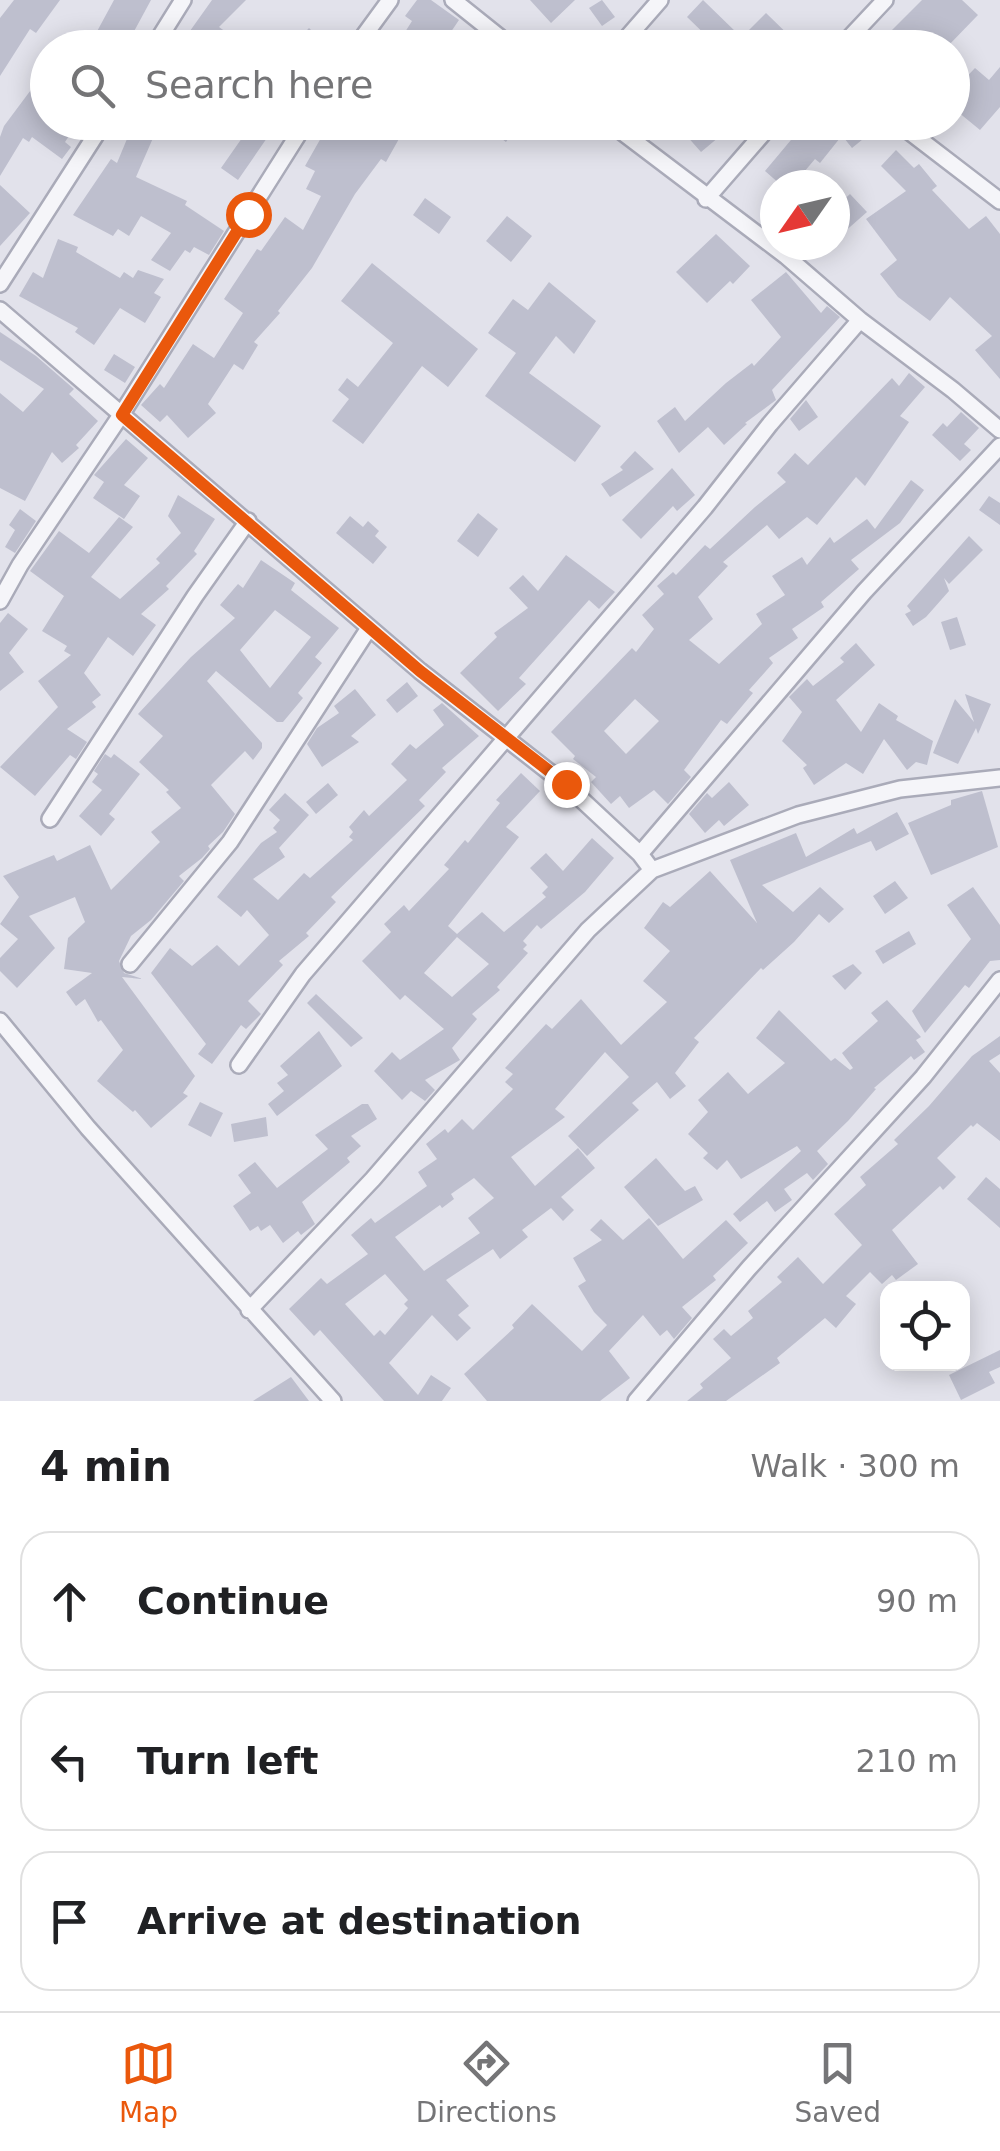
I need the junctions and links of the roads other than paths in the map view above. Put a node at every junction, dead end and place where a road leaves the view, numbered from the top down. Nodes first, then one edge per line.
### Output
1 (184, 0) edge
2 (390, 0) edge
3 (453, 0) edge
4 (660, 0) edge
5 (885, 0) edge
6 (165, 30) edge
7 (369, 30) edge
8 (490, 30) edge
9 (634, 30) edge
10 (857, 30) edge
11 (92, 140) edge
12 (295, 140) edge
13 (632, 140) edge
14 (757, 140) edge
15 (920, 140) edge
16 (706, 198) junction
17 (1000, 201) edge
18 (0, 284) edge
19 (0, 310) edge
20 (860, 320) junction
21 (122, 415) junction
22 (1000, 430) edge
23 (1000, 446) edge
24 (248, 522) junction
25 (0, 601) edge
26 (369, 628) junction
27 (507, 737) junction
28 (1000, 778) edge
29 (50, 819) dead end
30 (640, 854) junction
31 (652, 870) junction
32 (130, 964) dead end
33 (1000, 980) edge
34 (0, 1020) edge
35 (239, 1065) dead end
36 (250, 1310) junction
37 (334, 1401) edge
38 (636, 1401) edge

1 - 6 street
2 - 7 street
3 - 8 street
4 - 9 street
5 - 10 street
11 - 18 street
12 - 21 street
13 - 16 street
14 - 16 street
15 - 17 street
16 - 20 street
19 - 21 street
20 - 22 street
20 - 27 street
21 - 24 street
21 - 25 street
23 - 30 street
24 - 26 street
24 - 29 street
26 - 27 street
26 - 32 street
27 - 30 street
27 - 35 street
28 - 31 street
30 - 31 street
31 - 36 street
33 - 38 street
34 - 36 street
36 - 37 street

